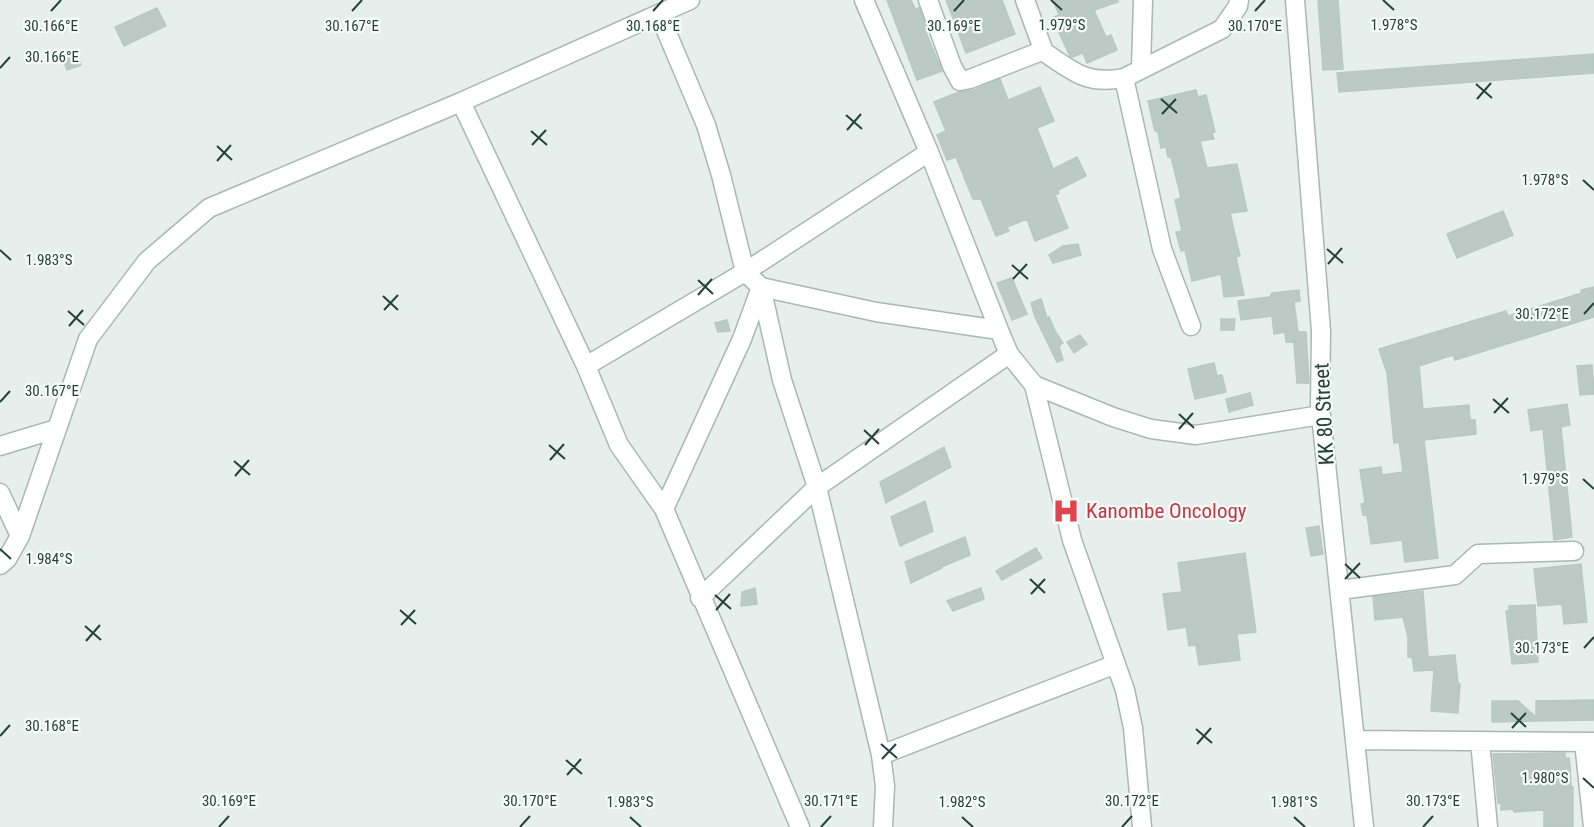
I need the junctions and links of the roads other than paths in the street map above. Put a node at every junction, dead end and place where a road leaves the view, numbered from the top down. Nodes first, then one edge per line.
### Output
1 (864, 0) edge
2 (928, 0) edge
3 (1025, 0) edge
4 (1143, 0) edge
5 (1239, 0) edge
6 (1294, 0) edge
7 (673, 5) edge
8 (1044, 52) junction
9 (1141, 68) junction
10 (1124, 78) junction
11 (461, 102) junction
12 (929, 152) junction
13 (745, 272) junction
14 (761, 287) junction
15 (1191, 326) dead end
16 (999, 330) junction
17 (1009, 354) junction
18 (586, 366) junction
19 (1034, 385) junction
20 (1321, 415) junction
21 (56, 429) junction
22 (0, 446) edge
23 (817, 487) junction
24 (0, 493) edge
25 (664, 509) junction
26 (20, 536) junction
27 (1574, 551) dead end
28 (0, 565) edge
29 (1340, 590) junction
30 (700, 598) junction
31 (1116, 664) junction
32 (1356, 740) junction
33 (1480, 741) junction
34 (1589, 742) edge
35 (881, 755) junction
36 (800, 827) edge
37 (883, 827) edge
38 (1142, 827) edge
39 (1364, 827) edge
40 (1488, 827) edge
41 (1593, 827) edge

1 - 12 street
2 - 8 street
3 - 8 street
4 - 9 street
5 - 9 street
6 - 20 street, KK 80 Street
7 - 11 street
7 - 13 street
8 - 10 street
9 - 10 street
10 - 15 street
11 - 18 street
11 - 21 street
12 - 13 street
12 - 16 street
13 - 14 street
13 - 18 street
14 - 16 street
14 - 23 street
14 - 25 street
16 - 17 street
17 - 19 street
17 - 23 street
18 - 25 street
19 - 20 street
19 - 31 street
20 - 29 street, KK 80 Street
21 - 22 street
21 - 26 street
23 - 30 street
23 - 35 street
24 - 26 street
25 - 30 street
26 - 28 street
27 - 29 street
29 - 32 street, KK 80 Street
30 - 36 street
31 - 35 street
31 - 38 street
32 - 33 street
32 - 39 street, KK 80 Street
33 - 34 street
33 - 40 street
34 - 41 street
35 - 37 street

